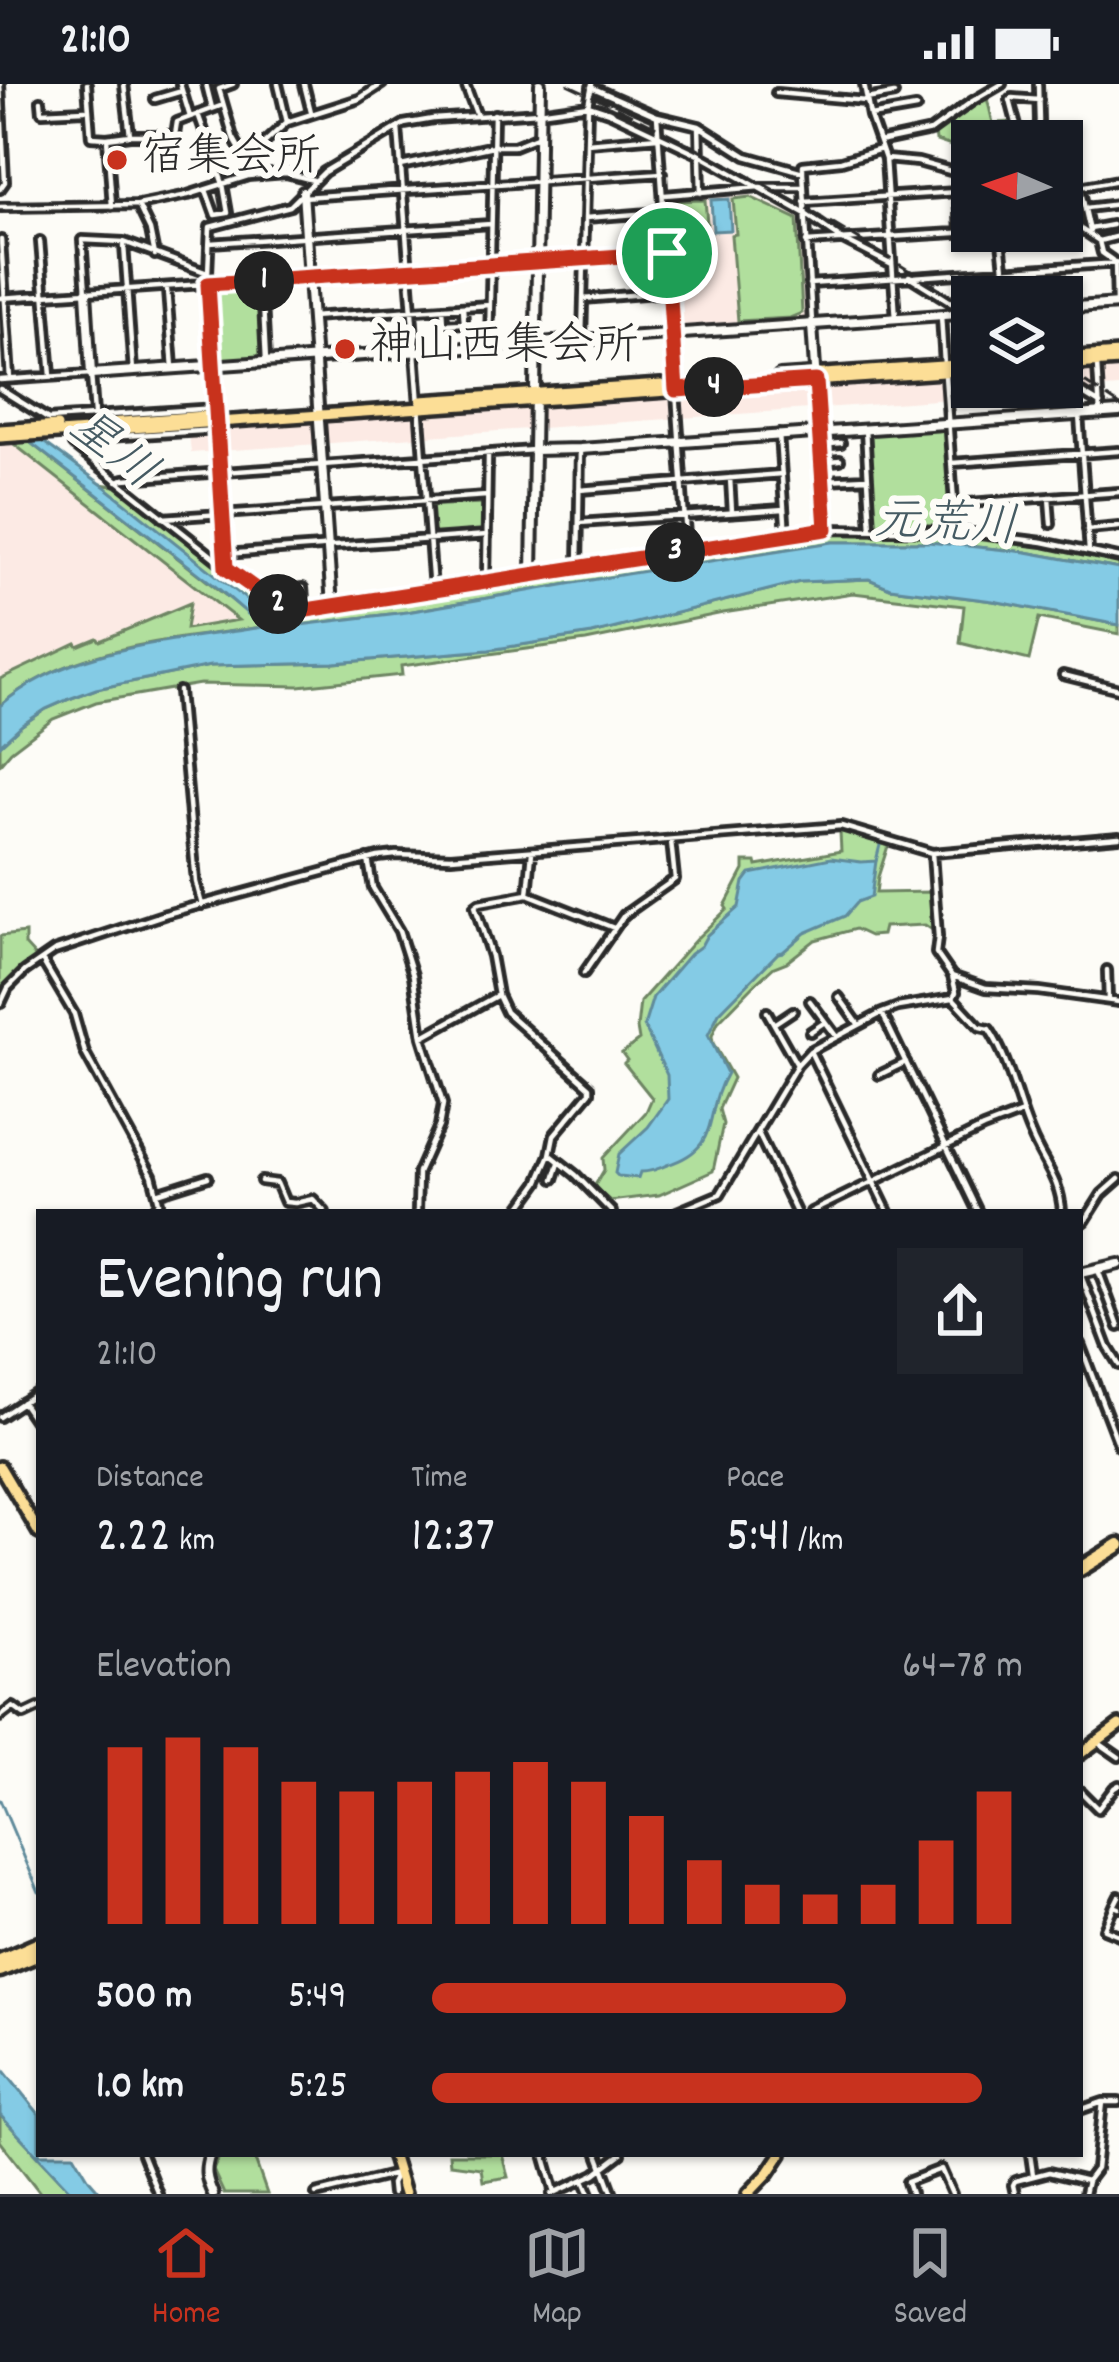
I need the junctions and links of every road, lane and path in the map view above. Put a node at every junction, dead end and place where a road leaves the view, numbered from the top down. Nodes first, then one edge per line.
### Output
1 (3, 84) edge
2 (87, 84) edge
3 (124, 84) edge
4 (206, 84) edge
5 (233, 84) edge
6 (278, 84) edge
7 (304, 84) edge
8 (382, 84) edge
9 (465, 84) edge
10 (540, 84) edge
11 (864, 84) edge
12 (1002, 84) edge
13 (1038, 84) edge
14 (591, 85) edge
15 (181, 88) edge
16 (776, 93) dead end
17 (894, 94) dead end
18 (155, 99) dead end
19 (866, 100) junction
20 (1039, 100) junction
21 (41, 101) dead end
22 (223, 105) junction
23 (588, 105) junction
24 (916, 107) dead end
25 (212, 109) junction
26 (87, 110) junction
27 (310, 112) junction
28 (539, 112) junction
29 (494, 114) junction
30 (194, 115) junction
31 (477, 116) junction
32 (657, 116) junction
33 (870, 116) junction
34 (1015, 120) edge
35 (1038, 120) edge
36 (1, 121) edge
37 (287, 122) junction
38 (699, 126) junction
39 (398, 128) junction
40 (130, 135) junction
41 (539, 136) junction
42 (658, 136) junction
43 (107, 138) junction
44 (587, 142) junction
45 (880, 145) junction
46 (493, 146) junction
47 (700, 155) junction
48 (885, 159) junction
49 (246, 160) junction
50 (401, 166) junction
51 (803, 172) junction
52 (951, 172) edge
53 (662, 173) junction
54 (248, 176) junction
55 (586, 177) junction
56 (539, 180) junction
57 (1119, 180) edge
58 (315, 181) junction
59 (492, 183) junction
60 (224, 184) junction
61 (803, 187) junction
62 (760, 188) junction
63 (0, 189) edge
64 (206, 190) junction
65 (403, 190) junction
66 (951, 192) edge
67 (701, 193) junction
68 (303, 195) junction
69 (663, 195) junction
70 (888, 196) junction
71 (804, 202) junction
72 (1119, 204) edge
73 (138, 205) junction
74 (0, 206) edge
75 (112, 206) junction
76 (1086, 208) junction
77 (664, 212) junction
78 (804, 213) junction
79 (585, 218) junction
80 (491, 224) junction
81 (1112, 225) dead end
82 (406, 230) junction
83 (1083, 230) edge
84 (951, 234) edge
85 (306, 235) junction
86 (1119, 236) edge
87 (890, 238) junction
88 (1, 240) edge
89 (843, 240) junction
90 (40, 241) dead end
91 (1099, 241) junction
92 (124, 242) junction
93 (806, 242) junction
94 (209, 243) junction
95 (1002, 252) edge
96 (667, 253) junction
97 (155, 255) junction
98 (584, 258) junction
99 (537, 261) junction
100 (1117, 262) edge
101 (491, 264) junction
102 (892, 266) junction
103 (409, 270) junction
104 (1004, 271) junction
105 (208, 273) junction
106 (909, 276) junction
107 (1005, 276) edge
108 (308, 277) junction
109 (892, 277) junction
110 (262, 281) junction
111 (208, 284) junction
112 (809, 284) junction
113 (167, 287) junction
114 (127, 289) junction
115 (86, 292) junction
116 (670, 292) junction
117 (45, 295) junction
118 (2, 298) edge
119 (583, 299) junction
120 (951, 303) edge
121 (490, 305) junction
122 (1118, 305) edge
123 (463, 307) junction
124 (1083, 307) edge
125 (443, 308) junction
126 (412, 310) junction
127 (951, 315) edge
128 (941, 316) junction
129 (311, 317) junction
130 (896, 319) junction
131 (812, 325) junction
132 (672, 333) junction
133 (582, 340) junction
134 (536, 343) junction
135 (489, 346) junction
136 (416, 352) junction
137 (1119, 357) edge
138 (314, 358) junction
139 (1083, 360) edge
140 (266, 362) junction
141 (1083, 363) edge
142 (1097, 363) junction
143 (214, 364) junction
144 (172, 368) junction
145 (951, 368) edge
146 (944, 369) junction
147 (133, 371) junction
148 (92, 374) junction
149 (51, 376) junction
150 (816, 378) junction
151 (10, 379) junction
152 (0, 380) edge
153 (676, 387) junction
154 (0, 389) edge
155 (1083, 395) edge
156 (535, 397) junction
157 (419, 404) junction
158 (317, 412) junction
159 (1110, 412) edge
160 (1078, 415) junction
161 (94, 416) junction
162 (217, 419) junction
163 (949, 423) junction
164 (865, 429) junction
165 (820, 431) junction
166 (4, 433) edge
167 (779, 434) junction
168 (680, 441) junction
169 (841, 443) dead end
170 (820, 445) junction
171 (580, 449) junction
172 (534, 450) junction
173 (1119, 451) edge
174 (488, 453) junction
175 (1082, 454) junction
176 (423, 458) junction
177 (840, 460) dead end
178 (821, 462) junction
179 (952, 464) junction
180 (322, 465) junction
181 (220, 472) junction
182 (782, 474) junction
183 (730, 478) junction
184 (867, 478) junction
185 (823, 480) junction
186 (117, 481) junction
187 (682, 482) junction
188 (579, 490) junction
189 (1119, 492) edge
190 (1084, 494) junction
191 (487, 496) junction
192 (1048, 497) junction
193 (426, 500) junction
194 (955, 504) junction
195 (324, 507) junction
196 (784, 509) junction
197 (732, 512) junction
198 (223, 514) junction
199 (685, 516) junction
200 (163, 518) junction
201 (579, 523) junction
202 (1051, 524) dead end
203 (1119, 527) edge
204 (826, 529) junction
205 (872, 530) junction
206 (1087, 530) junction
207 (956, 531) junction
208 (487, 535) junction
209 (786, 536) junction
210 (429, 539) junction
211 (327, 546) junction
212 (687, 550) junction
213 (1089, 551) junction
214 (226, 554) junction
215 (1119, 558) edge
216 (578, 567) junction
217 (226, 568) junction
218 (532, 574) junction
219 (486, 582) junction
220 (433, 590) junction
221 (261, 592) junction
222 (332, 606) junction
223 (305, 610) junction
224 (1063, 675) dead end
225 (1119, 689) edge
226 (179, 691) dead end
227 (1119, 837) edge
228 (671, 841) junction
229 (532, 852) junction
230 (932, 853) junction
231 (368, 859) junction
232 (528, 894) junction
233 (202, 904) junction
234 (639, 904) junction
235 (646, 910) dead end
236 (614, 928) junction
237 (41, 958) junction
238 (1107, 970) dead end
239 (584, 973) dead end
240 (952, 976) junction
241 (498, 995) junction
242 (839, 997) dead end
243 (952, 998) junction
244 (810, 1001) dead end
245 (1108, 1001) junction
246 (1119, 1002) edge
247 (1, 1003) edge
248 (794, 1011) dead end
249 (767, 1012) dead end
250 (882, 1013) junction
251 (825, 1022) junction
252 (775, 1023) junction
253 (860, 1025) junction
254 (810, 1032) dead end
255 (836, 1036) junction
256 (422, 1037) junction
257 (810, 1051) junction
258 (906, 1062) junction
259 (797, 1065) junction
260 (879, 1075) dead end
261 (1022, 1113) junction
262 (758, 1133) junction
263 (947, 1146) junction
264 (550, 1155) junction
265 (560, 1163) junction
266 (208, 1177) dead end
267 (554, 1179) dead end
268 (1119, 1179) edge
269 (261, 1181) dead end
270 (872, 1182) junction
271 (157, 1192) junction
272 (700, 1203) junction
273 (154, 1209) edge
274 (322, 1209) edge
275 (416, 1209) edge
276 (520, 1209) edge
277 (611, 1209) edge
278 (685, 1209) edge
279 (703, 1209) edge
280 (795, 1209) edge
281 (817, 1209) edge
282 (886, 1209) edge
283 (977, 1209) edge
284 (1062, 1209) edge
285 (1083, 1219) edge
286 (1118, 1268) edge
287 (1098, 1269) junction
288 (1083, 1272) edge
289 (1083, 1281) edge
290 (1119, 1327) edge
291 (1083, 1352) edge
292 (1119, 1364) edge
293 (36, 1393) edge
294 (22, 1402) junction
295 (0, 1417) edge
296 (36, 1423) edge
297 (1119, 1446) edge
298 (0, 1467) edge
299 (36, 1516) edge
300 (1119, 1541) edge
301 (1083, 1561) edge
302 (36, 1710) edge
303 (0, 1717) edge
304 (1119, 1725) edge
305 (1096, 1742) junction
306 (1083, 1752) edge
307 (1119, 1757) edge
308 (1119, 1785) edge
309 (1083, 1794) edge
310 (1109, 1794) junction
311 (1119, 1799) edge
312 (1119, 1896) edge
313 (1117, 1907) edge
314 (1119, 1935) edge
315 (36, 1950) edge
316 (0, 1965) edge
317 (1103, 2102) junction
318 (1119, 2102) edge
319 (1083, 2109) edge
320 (143, 2157) edge
321 (208, 2157) edge
322 (393, 2157) edge
323 (545, 2157) edge
324 (599, 2157) edge
325 (617, 2157) edge
326 (779, 2157) edge
327 (1030, 2157) edge
328 (603, 2168) junction
329 (396, 2174) junction
330 (1033, 2175) junction
331 (584, 2180) junction
332 (1087, 2181) junction
333 (553, 2193) edge
334 (950, 2193) edge
335 (158, 2194) edge
336 (213, 2194) edge
337 (316, 2194) edge
338 (392, 2194) edge
339 (404, 2194) edge
340 (590, 2194) edge
341 (614, 2194) edge
342 (748, 2194) edge
343 (911, 2194) edge
344 (1016, 2194) edge
345 (1084, 2194) edge

1 - 36 street
2 - 26 street
3 - 40 street
4 - 25 street
5 - 22 street
6 - 37 street
7 - 27 street
8 - 27 street
9 - 31 street
10 - 28 street
11 - 19 street
12 - 45 street
13 - 20 street
14 - 23 street
14 - 32 street
15 - 18 street
15 - 30 street
16 - 19 street
17 - 19 street
19 - 33 street
20 - 34 street
20 - 35 street
21 - 26 street
22 - 25 street
22 - 49 street
23 - 28 street
23 - 42 street
23 - 44 street
24 - 33 street
25 - 30 street
26 - 43 street
27 - 37 street
28 - 29 street
28 - 41 street
29 - 31 street
29 - 46 street
30 - 40 street
30 - 60 street
31 - 39 street
32 - 38 street
32 - 42 street
33 - 45 street
36 - 63 street
37 - 49 street
38 - 47 street
38 - 51 street
39 - 50 street
39 - 58 street
40 - 43 street
41 - 46 street
41 - 56 street
42 - 44 street
42 - 47 street
42 - 53 street
43 - 75 street
44 - 55 street
45 - 48 street
45 - 51 street
46 - 50 street
46 - 59 street
47 - 62 street
47 - 67 street
48 - 52 street
48 - 70 street
49 - 54 street
50 - 65 street
51 - 61 street
53 - 55 street
53 - 69 street
54 - 58 street
54 - 60 street
55 - 56 street
55 - 79 street
56 - 59 street
56 - 99 street
57 - 76 street
58 - 68 street
59 - 65 street
59 - 80 street
60 - 64 street
60 - 64 street
61 - 62 street
61 - 71 street
62 - 67 street
62 - 78 street
64 - 73 street
65 - 68 street
65 - 82 street
66 - 70 street
67 - 69 street
68 - 85 street
68 - 94 street
69 - 77 street
70 - 71 street
70 - 87 street
71 - 78 street
72 - 76 street
73 - 75 street
73 - 97 street
74 - 75 street
76 - 81 street
77 - 79 street
77 - 96 street
78 - 89 street
78 - 93 street
79 - 98 street
80 - 82 street
80 - 101 street
82 - 85 street
82 - 103 street
83 - 91 street
84 - 87 street
85 - 94 street
85 - 108 street
86 - 91 street
87 - 89 street
87 - 102 street
88 - 118 street
89 - 93 street
89 - 102 street
90 - 117 street
91 - 100 street
92 - 97 street
92 - 114 street
92 - 115 street
93 - 112 street
94 - 105 street
95 - 104 street
96 - 98 street
96 - 116 street
97 - 105 street
98 - 99 street
98 - 119 street
99 - 101 street
99 - 134 street
100 - 104 street
100 - 122 street
101 - 103 street
101 - 121 street
102 - 109 street
103 - 108 street
103 - 126 street
104 - 106 street
104 - 107 street
105 - 111 street
106 - 109 street
106 - 120 street
108 - 110 street
108 - 129 street
109 - 112 street
109 - 130 street
110 - 111 street
110 - 140 street
111 - 113 street
111 - 143 street
112 - 131 street
113 - 114 street
113 - 144 street
114 - 115 street
114 - 147 street
115 - 117 street
115 - 148 street
116 - 119 street
116 - 132 street
117 - 118 street
117 - 149 street
118 - 151 street
119 - 133 street
121 - 123 street
121 - 135 street
122 - 124 street
123 - 125 street
123 - 125 street
125 - 126 street
126 - 129 street
126 - 136 street
127 - 128 street
128 - 130 street
128 - 146 street
129 - 138 street
130 - 131 street
131 - 132 street
131 - 150 street
132 - 133 street
132 - 153 street
133 - 134 street
134 - 135 street
134 - 156 street
135 - 136 street
136 - 138 street
136 - 157 street
137 - 139 main road
137 - 142 main road
138 - 140 street
138 - 158 street
140 - 143 street
141 - 142 main road
142 - 159 street
143 - 144 street
143 - 162 street
144 - 147 street
145 - 146 main road
146 - 150 main road
146 - 163 street
147 - 148 street
148 - 149 street
148 - 161 street
149 - 151 street
150 - 153 main road
150 - 165 street
151 - 152 street
153 - 156 main road
153 - 168 street
154 - 161 street
155 - 159 street
156 - 157 main road
156 - 172 street
157 - 158 main road
157 - 176 street
158 - 162 main road
158 - 180 street
159 - 160 street
160 - 163 street
160 - 175 street
161 - 162 street
162 - 166 main road
162 - 181 street
162 - 186 street
163 - 164 street
163 - 179 street
164 - 165 street
164 - 184 street
165 - 167 street
165 - 170 street
167 - 168 street
167 - 182 street
168 - 171 street
168 - 187 street
169 - 170 street
170 - 178 street
171 - 172 street
171 - 188 street
172 - 174 street
172 - 218 street
173 - 175 street
174 - 176 street
174 - 191 street
175 - 179 street
175 - 190 street
176 - 180 street
176 - 193 street
177 - 178 street
178 - 185 street
179 - 194 street
180 - 181 street
180 - 195 street
181 - 186 street
181 - 198 street
182 - 183 street
182 - 196 street
183 - 187 street
183 - 197 street
184 - 185 street
184 - 205 street
185 - 204 street
186 - 200 street
187 - 188 street
187 - 199 street
188 - 201 street
189 - 190 street
190 - 192 street
190 - 206 street
191 - 193 street
191 - 208 street
192 - 194 street
192 - 202 street
193 - 195 street
193 - 210 street
194 - 207 street
195 - 198 street
195 - 211 street
196 - 197 street
196 - 209 street
197 - 199 street
198 - 200 street
198 - 214 street
199 - 201 street
199 - 212 street
200 - 217 street
201 - 216 street
203 - 206 street
204 - 205 street
204 - 209 street
205 - 207 street
206 - 213 street
207 - 213 street
208 - 210 street
208 - 219 street
209 - 212 street
210 - 211 street
210 - 220 street
211 - 214 street
211 - 222 street
212 - 216 street
213 - 215 street
214 - 217 street
216 - 218 street
217 - 221 street
218 - 219 street
219 - 220 street
220 - 222 street
221 - 223 street
221 - 223 street
222 - 223 street
224 - 225 street
226 - 233 street
227 - 230 street
228 - 229 street
228 - 230 street
228 - 234 street
229 - 231 street
229 - 232 street
230 - 240 street
231 - 233 street
231 - 256 street
232 - 236 street
232 - 241 street
233 - 237 street
234 - 235 street
234 - 236 street
236 - 239 street
237 - 247 street
237 - 271 street
238 - 245 street
240 - 243 street
240 - 245 street
241 - 256 street
241 - 264 street
242 - 253 street
243 - 250 street
243 - 261 street
244 - 251 street
245 - 246 street
248 - 252 street
249 - 252 street
250 - 253 street
250 - 258 street
251 - 254 street
251 - 255 street
252 - 259 street
253 - 255 street
255 - 257 street
256 - 275 street
257 - 259 street
257 - 270 street
258 - 260 street
258 - 263 street
259 - 262 street
261 - 263 street
261 - 284 street
262 - 272 street
262 - 280 street
263 - 270 street
263 - 283 street
264 - 265 street
264 - 276 street
265 - 267 street
265 - 277 street
266 - 271 street
268 - 285 street
269 - 274 street
270 - 281 street
270 - 282 street
271 - 273 street
272 - 278 street
272 - 279 street
286 - 287 street
287 - 288 street
287 - 290 street
289 - 292 street
291 - 297 street
293 - 294 street
294 - 295 street
294 - 296 street
298 - 299 main road
300 - 301 highway
302 - 303 street
304 - 305 main road
305 - 306 main road
305 - 307 street
308 - 310 street
309 - 310 street
310 - 311 street
312 - 313 street
313 - 314 street
315 - 316 highway
317 - 318 street
317 - 319 street
317 - 332 street
320 - 335 street
321 - 336 street
322 - 329 main road
323 - 333 street
324 - 328 street
325 - 328 street
326 - 342 main road
327 - 330 street
328 - 331 street
328 - 341 street
329 - 337 street
329 - 338 street
329 - 339 main road
330 - 332 street
330 - 344 street
331 - 333 street
331 - 340 street
332 - 345 street
334 - 343 street

